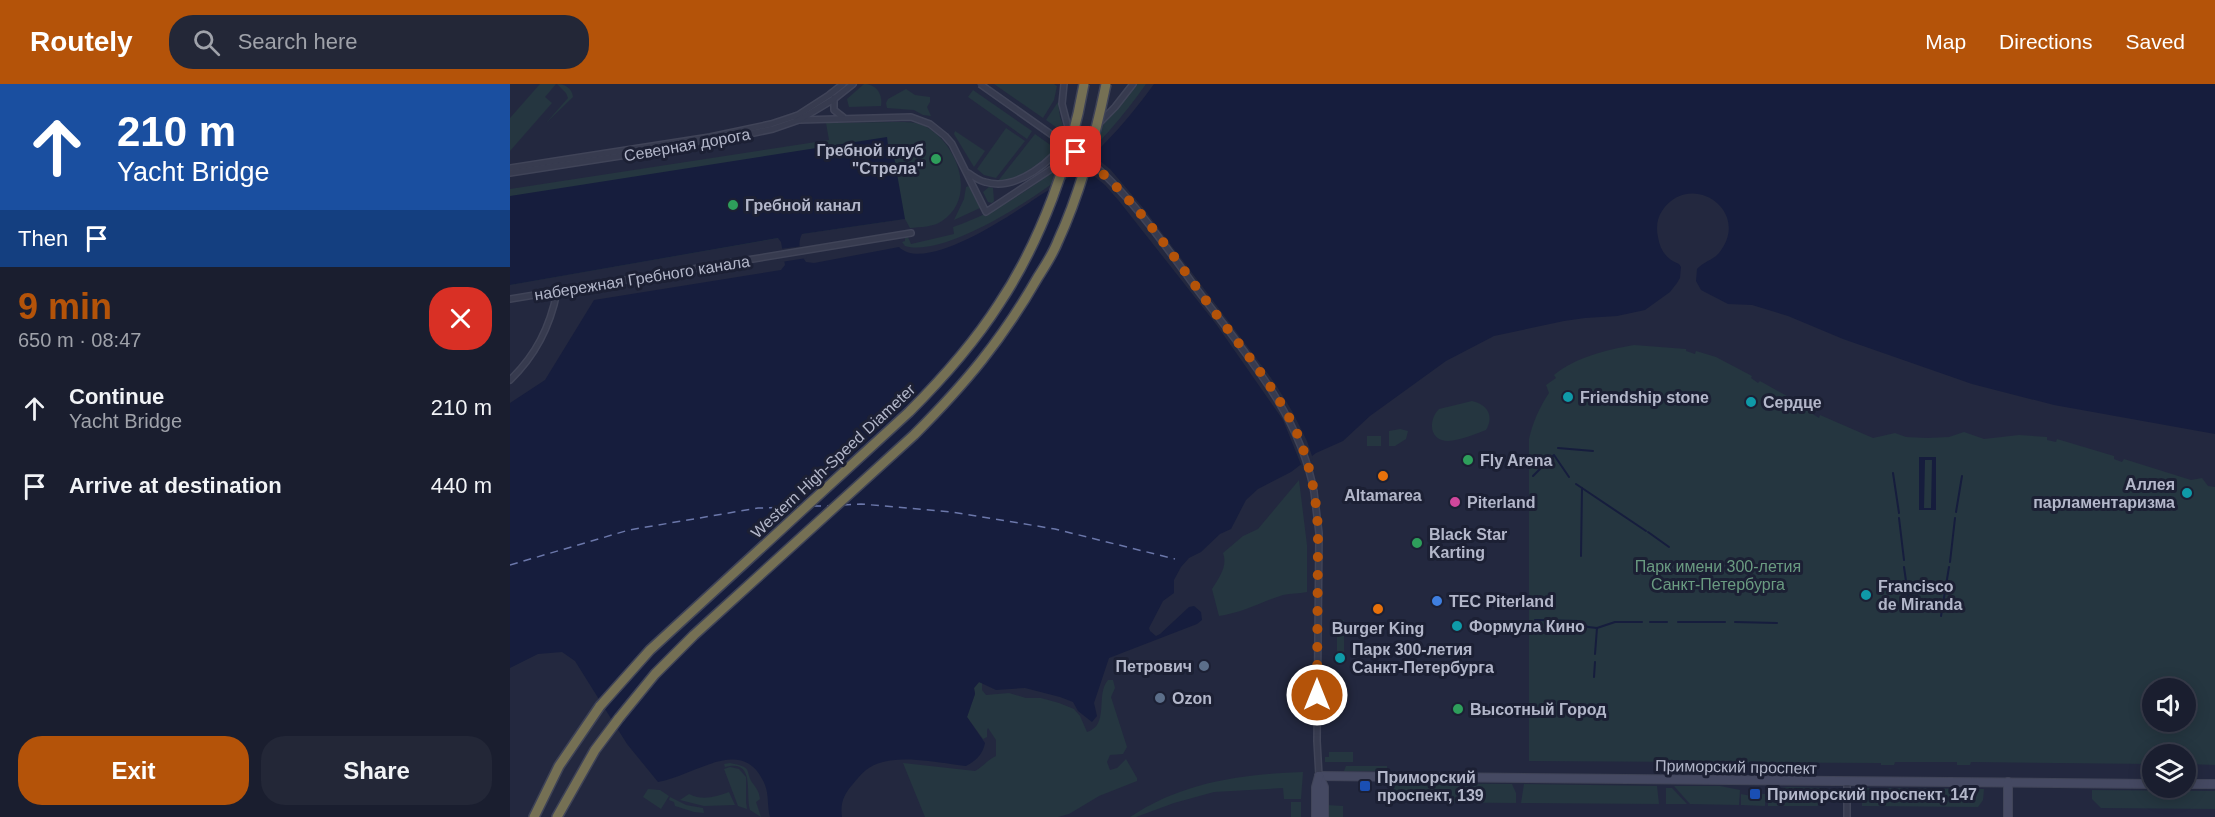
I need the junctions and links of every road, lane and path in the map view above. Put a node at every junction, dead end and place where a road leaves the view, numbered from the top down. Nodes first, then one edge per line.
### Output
1 (843, 84) edge
2 (853, 84) edge
3 (980, 84) edge
4 (1064, 84) edge
5 (1084, 84) edge
6 (1106, 84) edge
7 (1133, 84) edge
8 (832, 96) junction
9 (797, 118) junction
10 (845, 118) junction
11 (510, 168) edge
12 (967, 172) junction
13 (510, 173) edge
14 (911, 233) dead end
15 (557, 292) junction
16 (510, 299) edge
17 (510, 380) edge
18 (1319, 776) junction
19 (1847, 781) junction
20 (2008, 782) junction
21 (2142, 784) edge
22 (2196, 784) edge
23 (2215, 784) edge
24 (534, 817) edge
25 (557, 817) edge
26 (1316, 817) edge
27 (1324, 817) edge
28 (1847, 817) edge
29 (2008, 817) edge

1 - 8 street, Северная дорога
2 - 8 street, Северная дорога
3 - 18 street, bridge
4 - 12 street
5 - 24 highway, Western High-Speed Diameter, bridge
6 - 25 highway, bridge
7 - 12 street
8 - 9 street, Северная дорога
8 - 10 street
9 - 10 street
9 - 11 street, Северная дорога
9 - 13 street, Северная дорога
10 - 12 street
14 - 15 street, набережная Гребного канала
15 - 16 street, набережная Гребного канала
15 - 17 street
18 - 19 street, Приморский проспект
18 - 26 street
18 - 27 street
19 - 20 street, Приморский проспект
19 - 28 street
20 - 21 street, Приморский проспект
20 - 29 street
22 - 23 street

